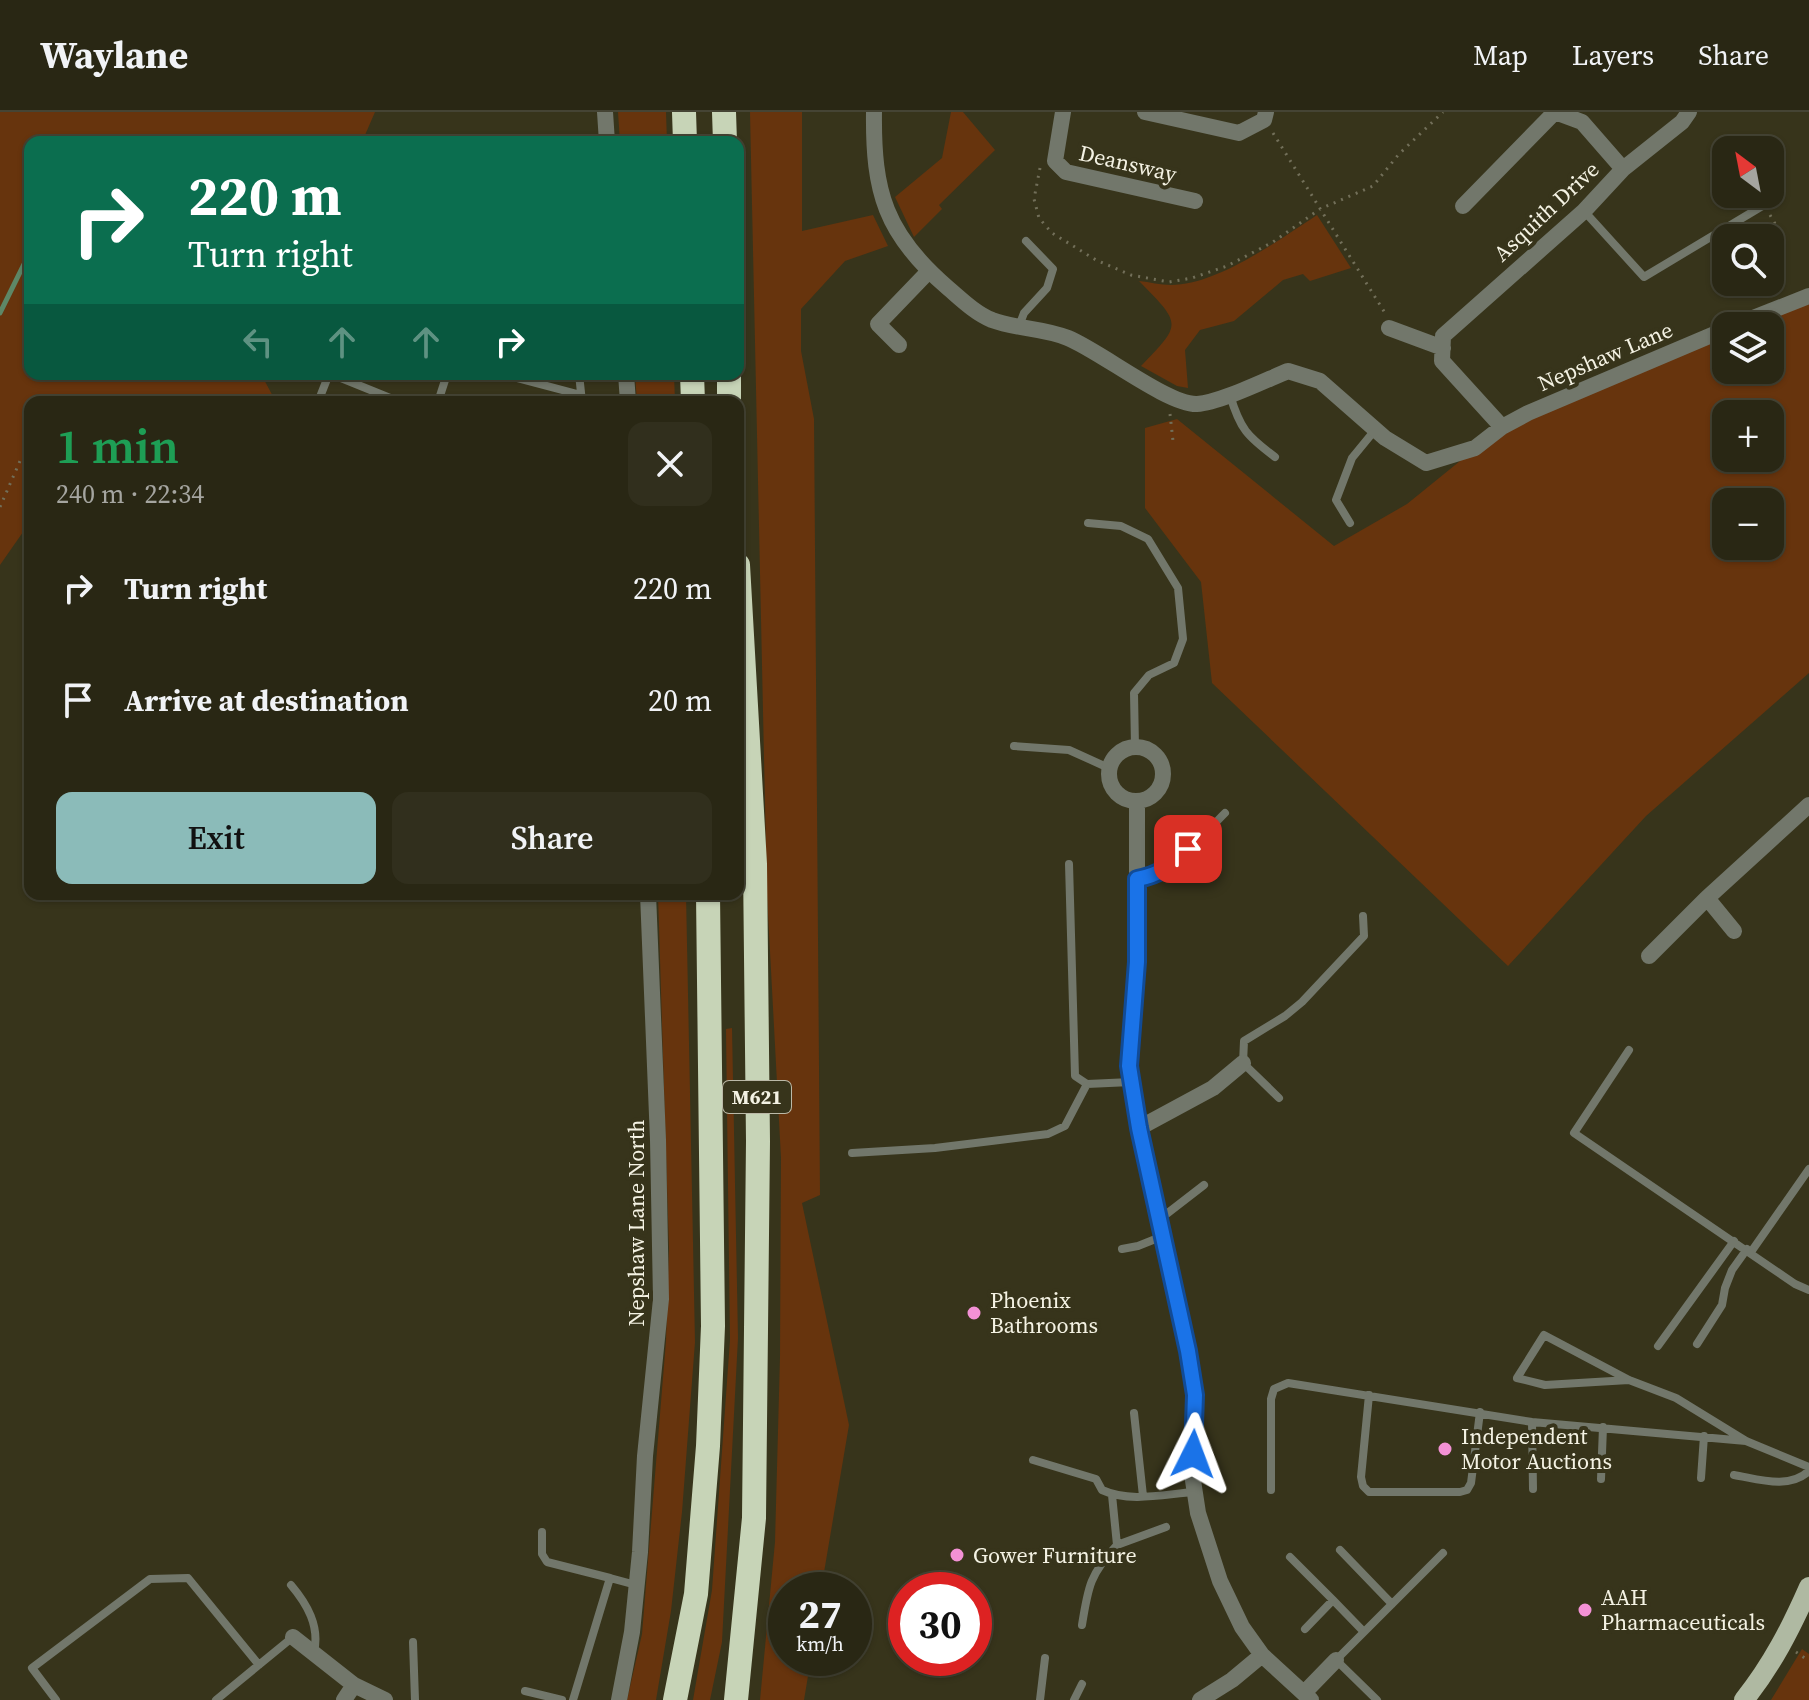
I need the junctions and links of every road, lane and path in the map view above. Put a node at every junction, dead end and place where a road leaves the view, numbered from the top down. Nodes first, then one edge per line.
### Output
1 (605, 112) edge
2 (684, 112) edge
3 (724, 112) edge
4 (874, 112) edge
5 (1063, 112) edge
6 (1145, 112) edge
7 (1443, 112) edge
8 (1555, 112) edge
9 (1689, 112) edge
10 (1265, 116) edge
11 (607, 136) edge
12 (685, 136) edge
13 (725, 136) edge
14 (1048, 163) junction
15 (1623, 169) junction
16 (1195, 201) dead end
17 (1463, 206) dead end
18 (1759, 208) edge
19 (1766, 208) edge
20 (1320, 209) junction
21 (1584, 211) junction
22 (1026, 241) dead end
23 (929, 271) junction
24 (1809, 296) edge
25 (1787, 304) junction
26 (1767, 312) edge
27 (1019, 327) junction
28 (1389, 328) joint
29 (1712, 335) edge
30 (899, 345) dead end
31 (1443, 348) junction
32 (345, 380) edge
33 (522, 380) edge
34 (1230, 394) junction
35 (385, 396) edge
36 (574, 396) edge
37 (1173, 399) junction
38 (1502, 427) junction
39 (1375, 430) junction
40 (1173, 441) dead end
41 (24, 457) edge
42 (1275, 457) dead end
43 (0, 507) edge
44 (1088, 523) dead end
45 (1350, 523) dead end
46 (744, 671) edge
47 (1014, 746) dead end
48 (1135, 747) junction
49 (1111, 769) junction
50 (1137, 801) junction
51 (1809, 805) edge
52 (1225, 813) dead end
53 (1069, 864) dead end
54 (1137, 879) junction
55 (1707, 898) junction
56 (648, 900) edge
57 (708, 900) edge
58 (1363, 916) dead end
59 (1734, 931) dead end
60 (1649, 956) dead end
61 (1629, 1050) dead end
62 (1243, 1063) junction
63 (1131, 1082) junction
64 (1087, 1084) junction
65 (1279, 1098) dead end
66 (1139, 1128) junction
67 (852, 1153) dead end
68 (1809, 1169) edge
69 (1204, 1185) dead end
70 (1161, 1228) junction
71 (1734, 1241) junction
72 (1122, 1249) dead end
73 (1749, 1251) junction
74 (1809, 1290) edge
75 (1697, 1344) dead end
76 (1658, 1346) dead end
77 (1629, 1380) junction
78 (1369, 1395) junction
79 (1480, 1412) junction
80 (1134, 1413) dead end
81 (1532, 1422) junction
82 (1603, 1427) junction
83 (1704, 1436) junction
84 (1746, 1441) junction
85 (1033, 1460) dead end
86 (1809, 1469) edge
87 (1734, 1475) dead end
88 (1701, 1478) dead end
89 (1601, 1479) dead end
90 (1533, 1489) dead end
91 (1271, 1490) dead end
92 (1194, 1492) junction
93 (1112, 1495) junction
94 (1143, 1496) junction
95 (1166, 1527) dead end
96 (542, 1532) dead end
97 (1117, 1545) junction
98 (1340, 1550) dead end
99 (1443, 1553) dead end
100 (1290, 1557) dead end
101 (610, 1578) junction
102 (291, 1585) dead end
103 (637, 1585) junction
104 (1809, 1588) edge
105 (1333, 1600) junction
106 (1392, 1604) junction
107 (1082, 1625) dead end
108 (1305, 1629) dead end
109 (1364, 1632) junction
110 (293, 1637) joint
111 (413, 1642) dead end
112 (314, 1654) junction
113 (1262, 1655) junction
114 (1045, 1658) dead end
115 (1336, 1660) junction
116 (259, 1665) junction
117 (1082, 1684) dead end
118 (354, 1685) junction
119 (525, 1691) dead end
120 (1308, 1697) edge
121 (56, 1700) edge
122 (216, 1700) edge
123 (344, 1700) edge
124 (385, 1700) edge
125 (415, 1700) edge
126 (562, 1700) edge
127 (573, 1700) edge
128 (619, 1700) edge
129 (675, 1700) edge
130 (736, 1700) edge
131 (1040, 1700) edge
132 (1074, 1700) edge
133 (1200, 1700) edge
134 (1377, 1700) edge
135 (1744, 1700) edge

1 - 11 street
2 - 12 highway
3 - 13 highway
4 - 23 street
5 - 14 street, Deansway
6 - 10 street
7 - 20 path
8 - 15 street
8 - 17 street
9 - 15 street, Asquith Drive
10 - 20 path
14 - 16 street, Deansway
14 - 20 path
15 - 21 street, Asquith Drive
18 - 21 lane
19 - 25 path
20 - 28 path
21 - 31 street, Asquith Drive
22 - 27 lane
23 - 27 street
23 - 30 street
24 - 25 street
25 - 26 street
27 - 37 street
28 - 31 street
29 - 38 street, Nepshaw Lane
31 - 38 street
32 - 35 lane
33 - 36 lane
34 - 37 street, Nepshaw Lane
34 - 39 street, Nepshaw Lane
34 - 42 lane
37 - 40 path
38 - 39 street, Nepshaw Lane
39 - 45 lane
41 - 43 path
44 - 48 lane
46 - 130 highway, M621
47 - 49 lane
48 - 49 street
48 - 50 street
49 - 50 street
50 - 54 street
51 - 55 street
52 - 54 lane
53 - 64 lane
54 - 63 street
55 - 59 street
55 - 60 street
56 - 103 street, Nepshaw Lane North
57 - 129 highway, M621
58 - 62 lane
61 - 71 lane
62 - 65 lane
62 - 66 street
63 - 64 lane
63 - 66 street
64 - 67 lane
66 - 70 street
68 - 73 lane
69 - 70 lane
70 - 72 lane
70 - 92 street
71 - 73 lane
71 - 76 lane
73 - 74 lane
73 - 75 lane
77 - 77 lane
77 - 84 lane
78 - 79 lane
78 - 79 lane
78 - 91 lane
79 - 81 lane
80 - 94 lane
81 - 82 lane
81 - 90 lane
82 - 83 lane
82 - 89 lane
83 - 84 lane
83 - 88 lane
84 - 86 lane
85 - 93 lane
86 - 87 lane
92 - 94 lane
92 - 113 street
93 - 94 lane
93 - 97 lane
95 - 97 lane
96 - 101 lane
97 - 107 lane
98 - 106 lane
99 - 106 lane
100 - 105 lane
101 - 103 lane
101 - 127 lane
102 - 112 lane
103 - 128 street, Nepshaw Lane North
104 - 135 main road
105 - 108 lane
105 - 109 lane
106 - 109 lane
109 - 115 lane
110 - 112 street
110 - 116 lane
111 - 125 lane
112 - 118 street
113 - 120 street
113 - 133 street
114 - 131 lane
115 - 120 street
115 - 134 lane
116 - 121 lane
116 - 122 lane
117 - 132 lane
118 - 123 street
118 - 124 street
119 - 126 lane

